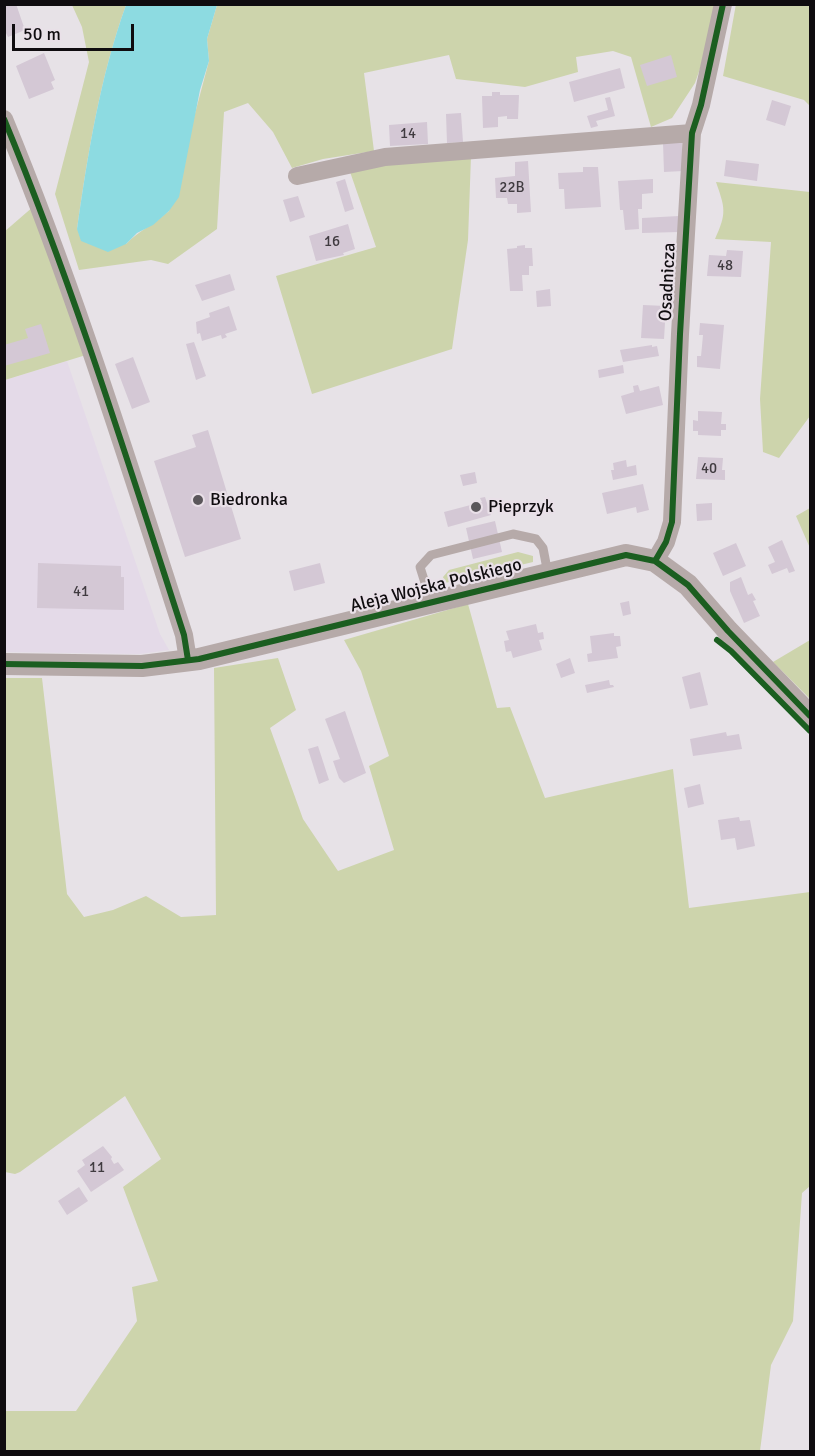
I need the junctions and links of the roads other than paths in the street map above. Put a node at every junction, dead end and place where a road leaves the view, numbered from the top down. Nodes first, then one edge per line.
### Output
1 (723, 4) edge
2 (4, 119) edge
3 (692, 133) junction
4 (297, 176) dead end
5 (656, 561) junction
6 (548, 574) junction
7 (430, 602) junction
8 (188, 660) junction
9 (4, 664) edge
10 (810, 716) edge

1 - 3 street, Osadnicza
2 - 8 street
3 - 4 street
3 - 5 street, Osadnicza
5 - 6 street, Aleja Wojska Polskiego
5 - 10 street, Aleja Wojska Polskiego
6 - 7 street, Aleja Wojska Polskiego
6 - 7 lane
7 - 8 street, Aleja Wojska Polskiego
8 - 9 street, Aleja Wojska Polskiego

